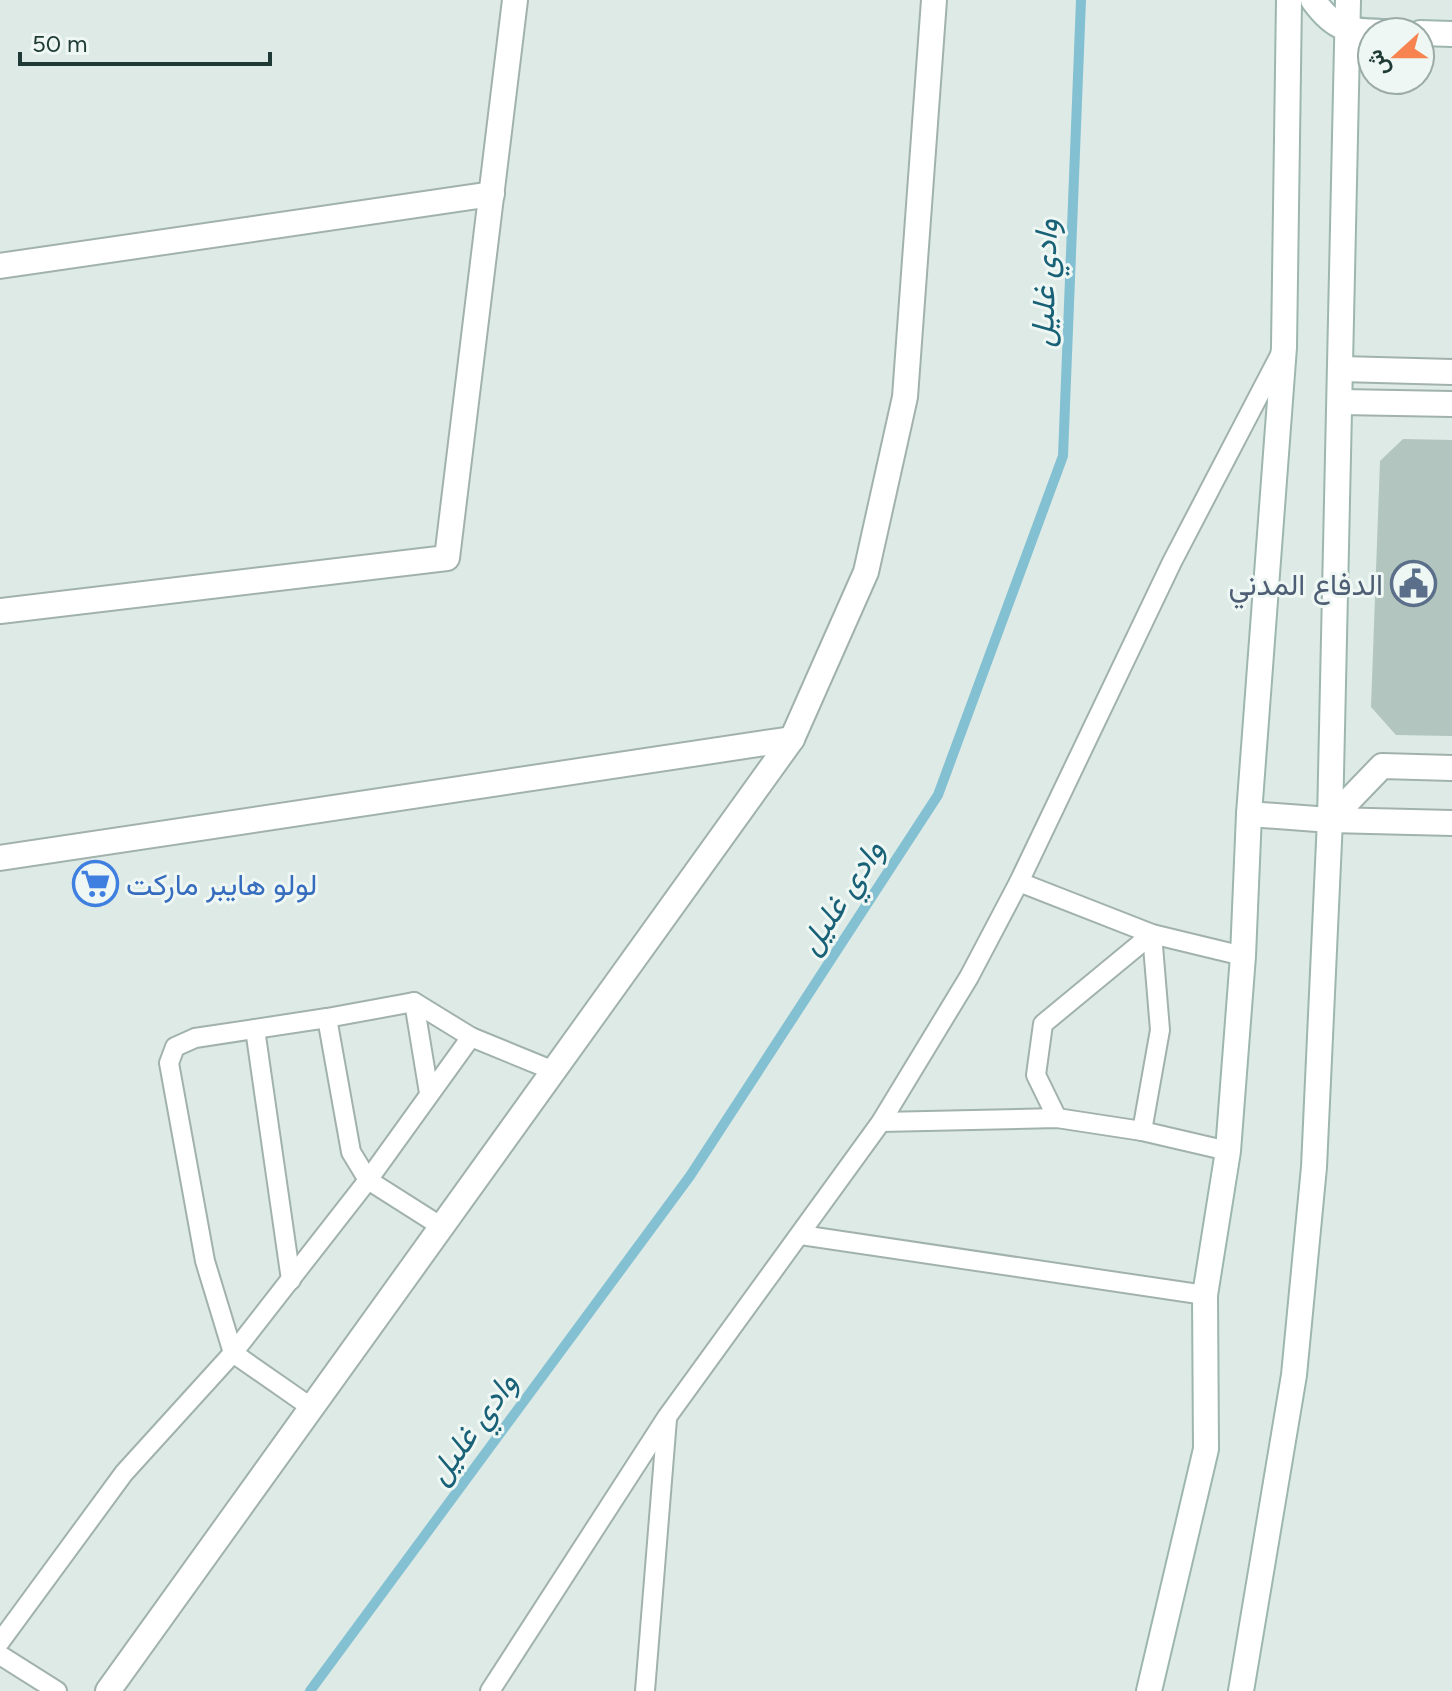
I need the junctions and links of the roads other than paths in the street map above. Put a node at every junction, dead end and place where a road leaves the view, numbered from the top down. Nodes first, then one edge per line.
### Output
1 (515, 0) edge
2 (934, 0) edge
3 (1289, 0) edge
4 (1313, 0) edge
5 (1348, 0) edge
6 (1348, 31) junction
7 (1356, 31) edge
8 (492, 194) junction
9 (0, 266) edge
10 (1284, 347) junction
11 (1341, 369) junction
12 (1452, 372) edge
13 (1341, 402) junction
14 (1452, 404) edge
15 (0, 611) edge
16 (792, 739) junction
17 (1452, 768) edge
18 (1249, 814) junction
19 (1330, 820) junction
20 (1452, 823) edge
21 (0, 858) edge
22 (1019, 882) junction
23 (1152, 934) junction
24 (1243, 956) junction
25 (414, 1002) junction
26 (327, 1018) junction
27 (255, 1029) junction
28 (471, 1037) junction
29 (554, 1071) junction
30 (429, 1093) junction
31 (1057, 1118) junction
32 (881, 1122) junction
33 (1142, 1131) junction
34 (1228, 1151) junction
35 (368, 1180) junction
36 (442, 1227) junction
37 (801, 1235) junction
38 (291, 1280) junction
39 (1205, 1295) junction
40 (233, 1353) junction
41 (312, 1408) junction
42 (667, 1417) junction
43 (0, 1642) edge
44 (0, 1655) edge
45 (57, 1691) edge
46 (108, 1691) edge
47 (490, 1691) edge
48 (645, 1691) edge
49 (1149, 1691) edge
50 (1241, 1691) edge

1 - 8 street
2 - 16 street
3 - 10 street
4 - 6 street
5 - 6 street
6 - 7 street
6 - 11 street
8 - 9 street
8 - 15 street
10 - 18 street
10 - 22 lane
11 - 12 street
11 - 13 street
13 - 14 street
13 - 19 street
16 - 21 street
16 - 29 street
17 - 19 street
18 - 19 street
18 - 24 street
19 - 20 street
19 - 50 street
22 - 23 lane
22 - 32 lane
23 - 24 lane
23 - 31 lane
23 - 33 lane
24 - 34 street
25 - 26 lane
25 - 28 lane
25 - 30 lane
26 - 27 lane
26 - 35 lane
27 - 38 lane
27 - 40 lane
28 - 29 lane
28 - 30 lane
29 - 36 street
30 - 35 lane
31 - 32 lane
31 - 33 lane
32 - 37 lane
33 - 34 lane
34 - 39 street
35 - 36 lane
35 - 38 lane
36 - 41 street
37 - 39 lane
37 - 42 lane
38 - 40 lane
39 - 49 street
40 - 41 lane
40 - 43 lane
41 - 46 street
42 - 47 lane
42 - 48 lane
44 - 45 lane

